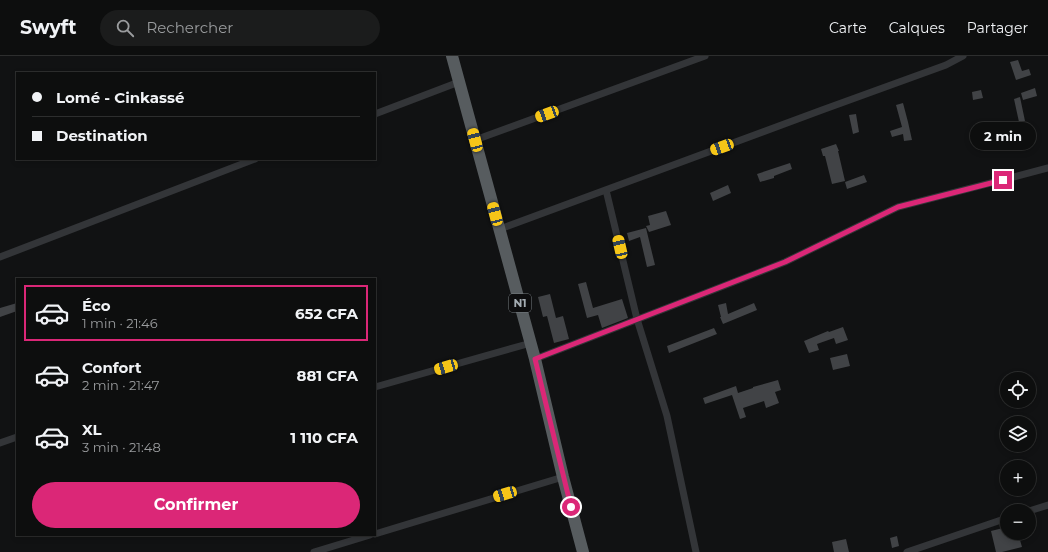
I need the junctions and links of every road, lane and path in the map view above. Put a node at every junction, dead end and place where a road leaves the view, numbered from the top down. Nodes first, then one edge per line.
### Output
1 (452, 56) edge
2 (705, 56) edge
3 (963, 56) edge
4 (459, 82) junction
5 (376, 114) edge
6 (475, 140) junction
7 (252, 160) edge
8 (1048, 168) edge
9 (606, 190) junction
10 (500, 230) junction
11 (0, 257) edge
12 (637, 319) junction
13 (531, 344) junction
14 (535, 359) junction
15 (376, 387) edge
16 (16, 437) edge
17 (0, 443) edge
18 (563, 477) junction
19 (1048, 505) edge
20 (1036, 509) edge
21 (1000, 520) edge
22 (376, 534) edge
23 (367, 536) edge
24 (314, 552) edge
25 (583, 552) edge
26 (696, 552) edge
27 (906, 552) edge

1 - 4 highway, N1
2 - 6 street
3 - 9 street
4 - 5 street
4 - 6 highway, N1
6 - 10 highway, N1
7 - 11 street
8 - 12 street
9 - 10 street
9 - 12 street
10 - 13 highway, N1
12 - 14 street
12 - 26 street
13 - 14 highway, N1
13 - 15 street
14 - 18 highway, N1
16 - 17 street
18 - 22 street
18 - 25 highway, N1
19 - 20 street
21 - 27 street
23 - 24 street

